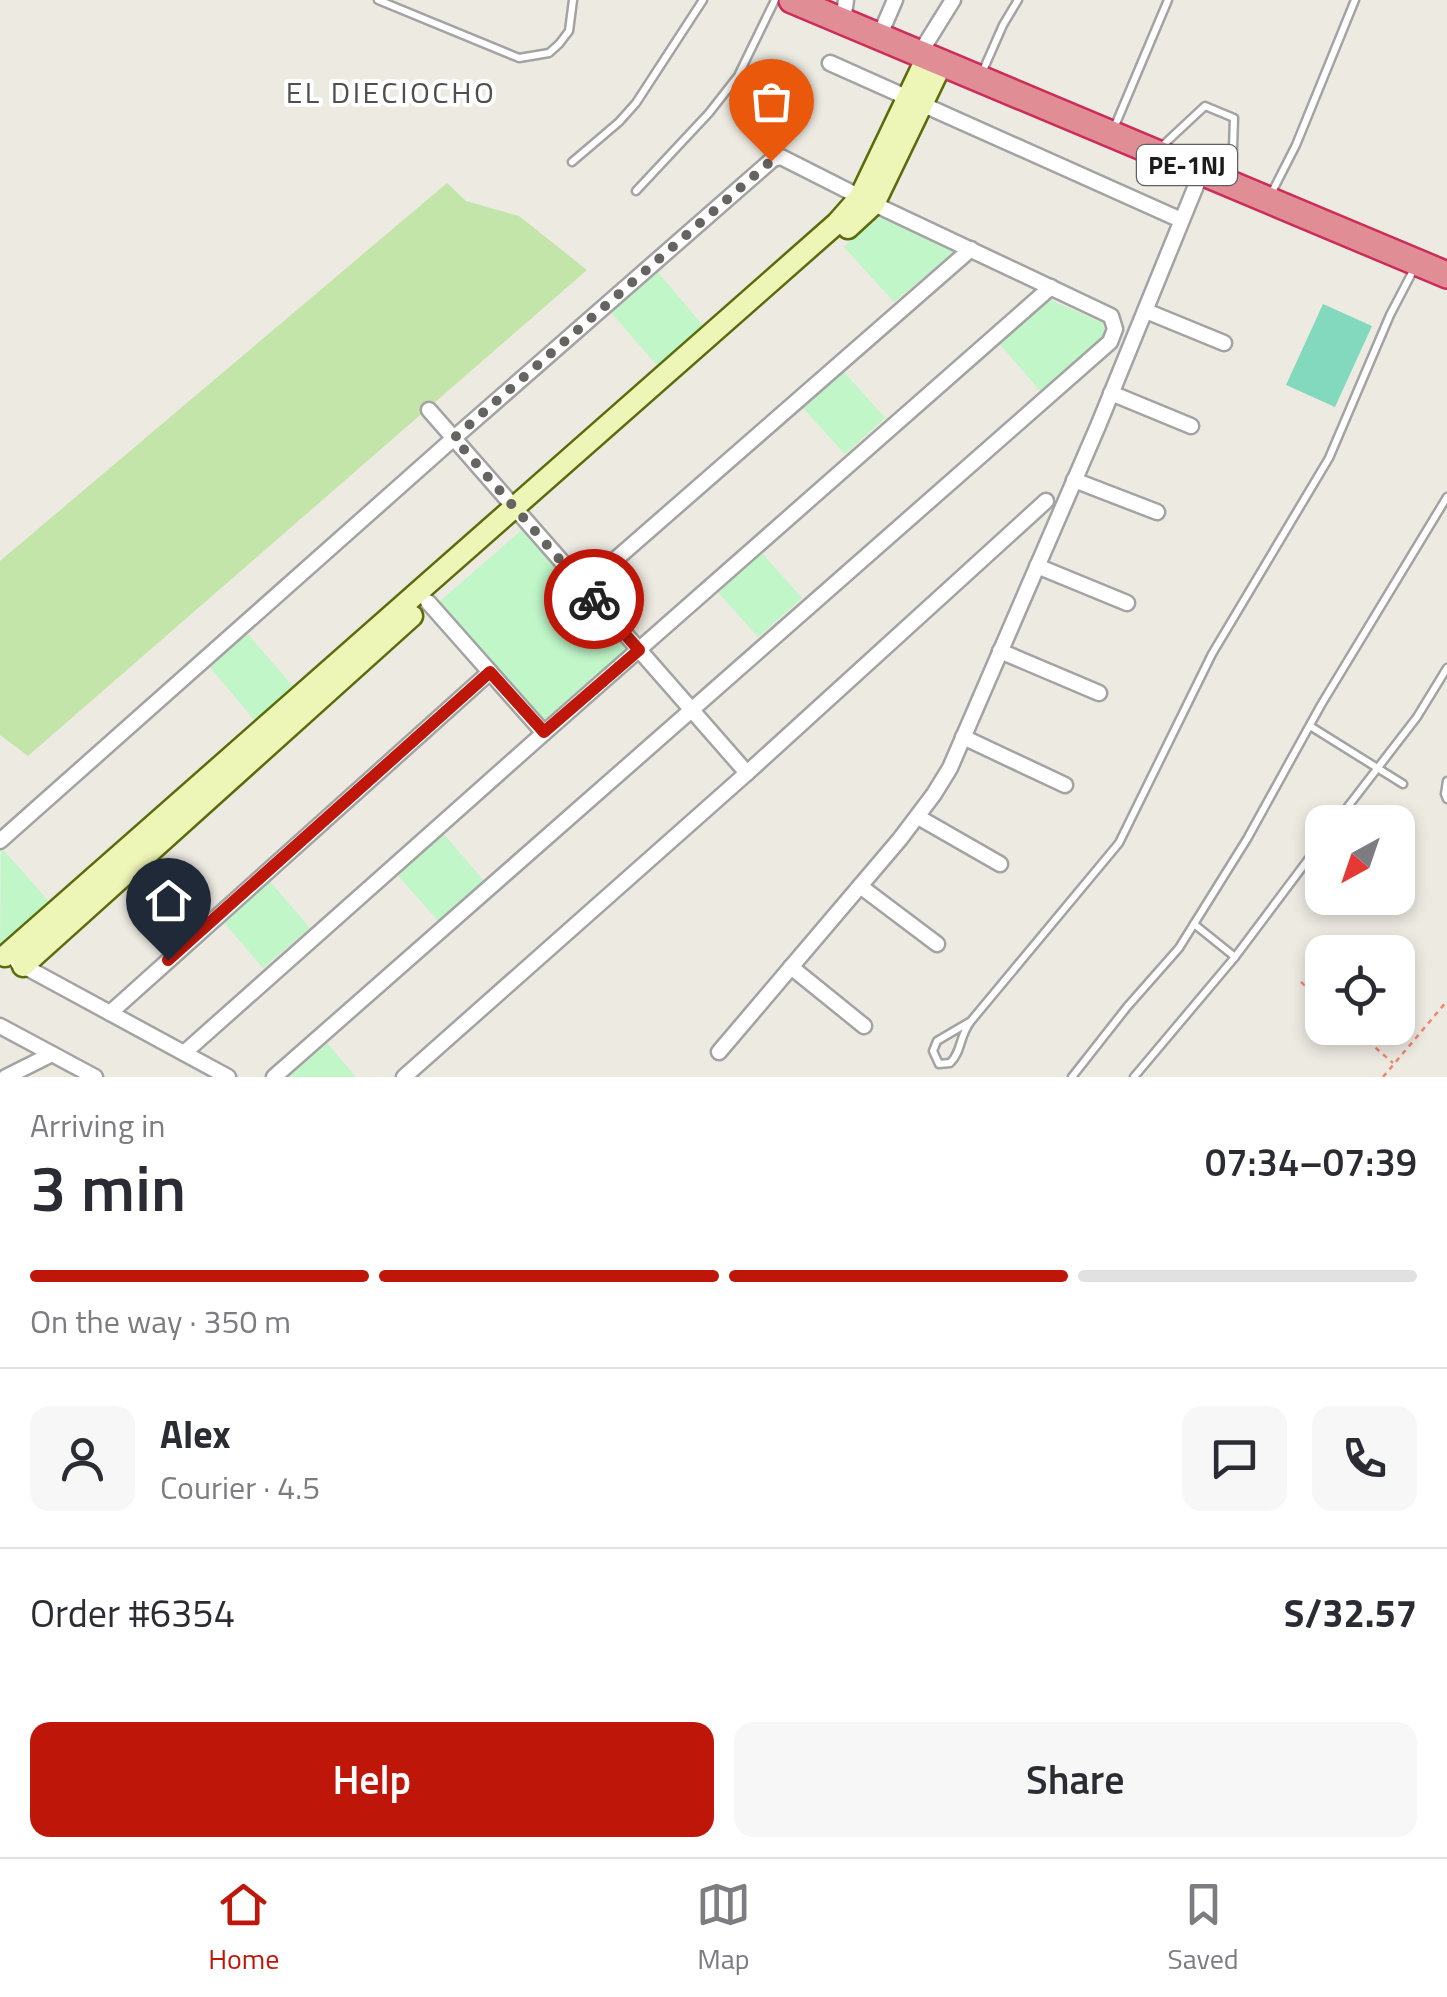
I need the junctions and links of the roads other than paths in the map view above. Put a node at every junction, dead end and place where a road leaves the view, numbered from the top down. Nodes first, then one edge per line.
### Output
1 (378, 0) edge
2 (573, 0) edge
3 (703, 0) edge
4 (776, 0) edge
5 (792, 0) edge
6 (895, 0) edge
7 (954, 0) edge
8 (1018, 0) edge
9 (1168, 0) edge
10 (1355, 0) edge
11 (844, 11) edge
12 (879, 36) junction
13 (929, 58) junction
14 (830, 62) dead end
15 (980, 78) junction
16 (915, 101) junction
17 (1111, 133) junction
18 (1155, 152) junction
19 (572, 162) dead end
20 (1202, 171) junction
21 (1232, 184) junction
22 (636, 190) dead end
23 (1269, 199) junction
24 (867, 201) junction
25 (1181, 220) junction
26 (971, 250) junction
27 (1418, 262) junction
28 (1447, 274) edge
29 (1051, 287) junction
30 (1146, 311) junction
31 (1224, 344) dead end
32 (1111, 393) junction
33 (429, 410) dead end
34 (1191, 426) dead end
35 (454, 438) junction
36 (1074, 480) junction
37 (1447, 497) edge
38 (1046, 501) dead end
39 (519, 512) junction
40 (1157, 512) dead end
41 (1037, 566) junction
42 (584, 587) junction
43 (428, 602) junction
44 (1127, 603) dead end
45 (639, 650) junction
46 (1000, 651) junction
47 (1447, 668) edge
48 (490, 672) junction
49 (1099, 693) dead end
50 (692, 711) junction
51 (1310, 726) junction
52 (544, 732) junction
53 (962, 737) junction
54 (1377, 768) junction
55 (746, 773) junction
56 (1447, 782) edge
57 (1403, 784) dead end
58 (1066, 785) dead end
59 (1447, 799) edge
60 (1349, 805) edge
61 (918, 817) junction
62 (0, 841) edge
63 (1305, 863) edge
64 (1000, 864) dead end
65 (860, 886) junction
66 (1194, 924) junction
67 (937, 944) dead end
68 (1235, 957) junction
69 (9, 958) edge
70 (791, 968) junction
71 (110, 1013) junction
72 (971, 1021) junction
73 (0, 1026) edge
74 (864, 1026) dead end
75 (719, 1052) dead end
76 (184, 1053) junction
77 (52, 1054) junction
78 (6, 1077) edge
79 (95, 1077) edge
80 (228, 1077) edge
81 (274, 1077) edge
82 (404, 1077) edge
83 (1072, 1077) edge
84 (1134, 1077) edge

1 - 2 lane
3 - 19 lane
4 - 22 lane
5 - 11 highway, PE-1NJ
6 - 12 street
7 - 13 street
8 - 15 lane
9 - 17 lane
10 - 23 lane
11 - 12 highway, PE-1NJ
12 - 13 highway, PE-1NJ
13 - 15 highway, PE-1NJ
13 - 16 street
14 - 16 street
15 - 17 highway, PE-1NJ
16 - 24 street
16 - 25 street
17 - 18 highway, PE-1NJ
18 - 20 highway, PE-1NJ
18 - 21 lane
20 - 21 highway, PE-1NJ
20 - 25 street
21 - 23 highway, PE-1NJ
23 - 27 highway, PE-1NJ
24 - 26 street
24 - 35 street
24 - 39 street
25 - 30 street
26 - 29 street
26 - 42 street
27 - 28 highway, PE-1NJ
27 - 72 lane
29 - 45 street
29 - 50 street
30 - 31 street
30 - 32 street
32 - 34 street
32 - 36 street
33 - 35 street
35 - 39 street
35 - 62 street
36 - 40 street
36 - 41 street
37 - 51 lane
38 - 55 street
39 - 42 street
39 - 43 street
39 - 69 street
41 - 44 street
41 - 46 street
42 - 45 street
43 - 48 street
43 - 69 street
45 - 50 street
45 - 52 street
46 - 49 street
46 - 53 street
47 - 54 lane
48 - 52 street
48 - 71 street
50 - 55 street
50 - 81 street
51 - 54 lane
51 - 66 lane
52 - 76 street
53 - 58 street
53 - 61 street
54 - 57 lane
54 - 60 lane
55 - 82 street
56 - 59 lane
61 - 64 street
61 - 65 street
63 - 68 lane
65 - 67 street
65 - 70 street
66 - 68 lane
66 - 83 lane
68 - 84 lane
69 - 71 street
70 - 74 street
70 - 75 street
71 - 76 street
72 - 72 lane
73 - 77 street
76 - 80 street
77 - 78 street
77 - 79 street

